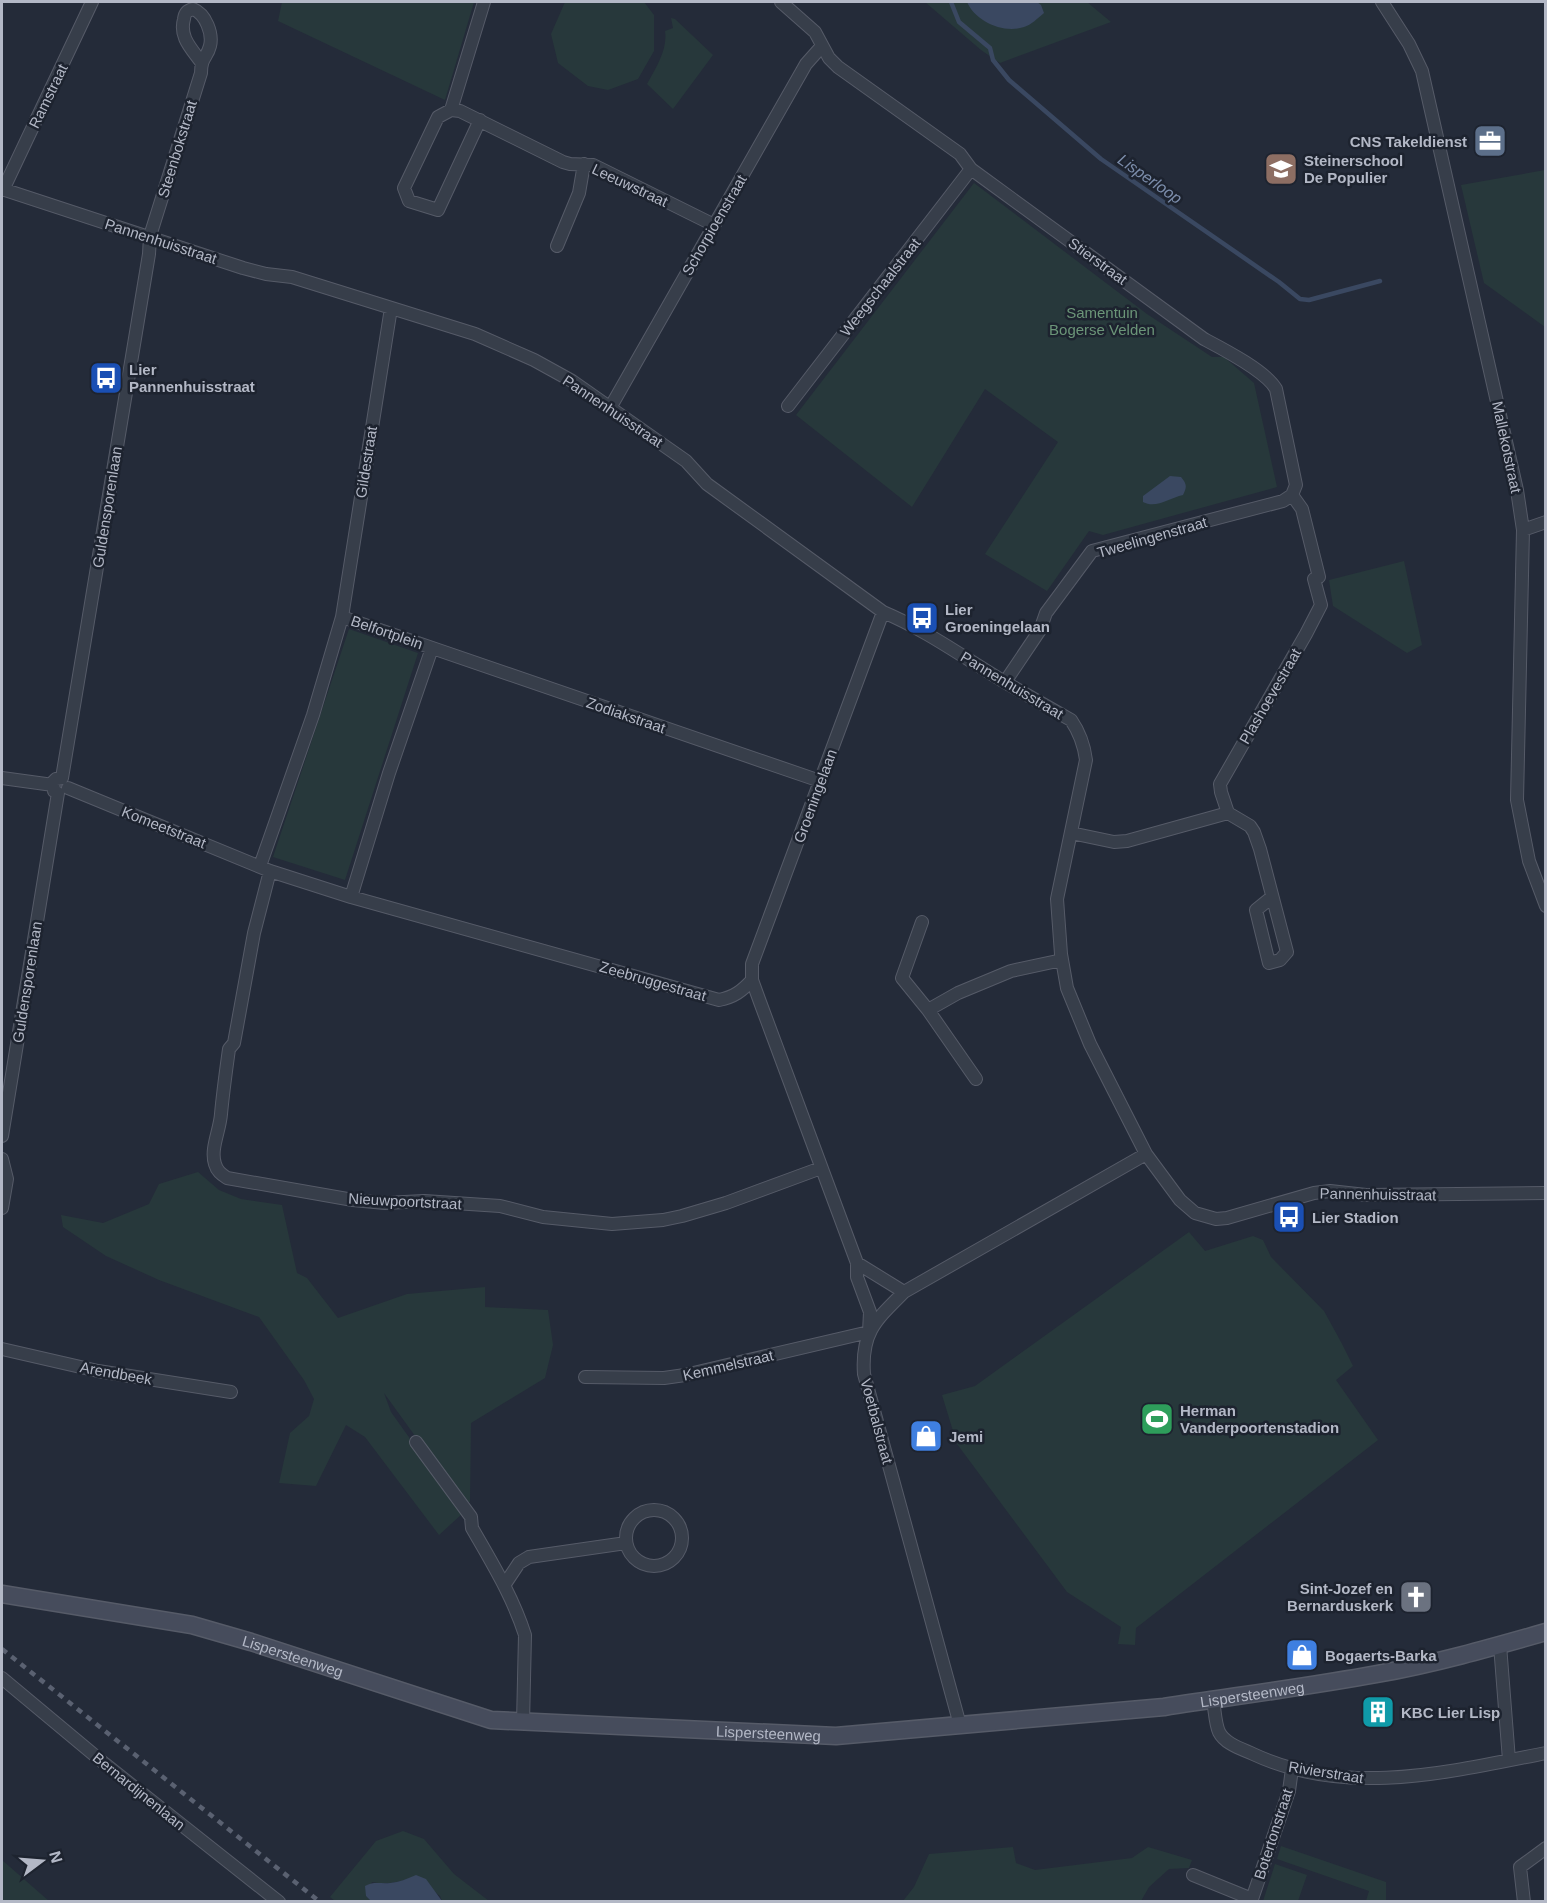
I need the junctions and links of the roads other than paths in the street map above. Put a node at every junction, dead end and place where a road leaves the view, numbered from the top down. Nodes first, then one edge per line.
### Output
1 (92, 2) edge
2 (484, 2) edge
3 (781, 2) edge
4 (1382, 2) edge
5 (822, 46) junction
6 (201, 62) dead end
7 (451, 110) junction
8 (480, 120) junction
9 (584, 164) junction
10 (971, 169) junction
11 (2, 190) edge
12 (714, 225) junction
13 (150, 236) junction
14 (557, 246) dead end
15 (391, 308) junction
16 (788, 406) dead end
17 (610, 408) junction
18 (1292, 495) junction
19 (1545, 522) edge
20 (1523, 530) junction
21 (883, 612) junction
22 (342, 617) junction
23 (432, 648) junction
24 (1005, 682) junction
25 (2, 778) edge
26 (820, 782) junction
27 (60, 786) junction
28 (1228, 813) junction
29 (1071, 833) junction
30 (265, 868) junction
31 (351, 897) junction
32 (1272, 897) junction
33 (1545, 906) edge
34 (922, 922) dead end
35 (1062, 960) junction
36 (752, 980) junction
37 (928, 1010) junction
38 (976, 1079) dead end
39 (2, 1136) edge
40 (1146, 1154) junction
41 (2, 1159) edge
42 (821, 1168) junction
43 (1545, 1193) edge
44 (2, 1208) edge
45 (857, 1263) junction
46 (904, 1292) junction
47 (869, 1332) junction
48 (2, 1349) edge
49 (585, 1377) dead end
50 (231, 1392) dead end
51 (416, 1442) dead end
52 (626, 1543) junction
53 (505, 1584) junction
54 (2, 1594) edge
55 (1545, 1632) edge
56 (1500, 1645) junction
57 (2, 1678) edge
58 (1214, 1701) junction
59 (523, 1723) junction
60 (960, 1725) junction
61 (1545, 1752) edge
62 (1509, 1760) junction
63 (1292, 1769) junction
64 (1545, 1848) edge
65 (1193, 1875) dead end
66 (1251, 1900) edge
67 (279, 1902) edge
68 (1524, 1902) edge

1 - 11 street, Ramstraat
2 - 7 street
3 - 5 street, Stierstraat
4 - 20 street, Mallekotstraat
5 - 10 street, Stierstraat
5 - 12 street, Schorpioenstraat
6 - 13 street, Steenbokstraat
7 - 8 street, Leeuwstraat
7 - 8 street
8 - 9 street, Leeuwstraat
9 - 12 street, Leeuwstraat
9 - 14 street
10 - 16 street, Weegschaalstraat
10 - 18 street, Stierstraat
11 - 13 street, Pannenhuisstraat
12 - 17 street, Schorpioenstraat
13 - 15 street, Pannenhuisstraat
13 - 27 street, Guldensporenlaan
15 - 17 street, Pannenhuisstraat
15 - 22 street, Gildestraat
17 - 21 street, Pannenhuisstraat
18 - 24 street, Tweelingenstraat
18 - 28 street, Plashoevestraat
19 - 20 street
20 - 33 street, Mallekotstraat
21 - 24 street, Pannenhuisstraat
21 - 26 street, Groeningelaan
22 - 23 street, Belfortplein
22 - 30 street, Belfortplein
23 - 26 street, Zodiakstraat
23 - 31 street, Belfortplein
24 - 29 street, Pannenhuisstraat
25 - 27 street, Komeetstraat
26 - 36 street, Groeningelaan
27 - 30 street, Komeetstraat
27 - 39 street, Guldensporenlaan
28 - 29 street
28 - 32 street
29 - 35 street, Pannenhuisstraat
30 - 31 street, Zeebruggestraat
30 - 42 street, Nieuwpoortstraat
31 - 36 street, Zeebruggestraat
32 - 32 street
34 - 37 street
35 - 37 street
35 - 40 street, Pannenhuisstraat
36 - 42 street
37 - 38 street
40 - 43 street, Pannenhuisstraat
40 - 46 street, Voetbalstraat
41 - 44 street
42 - 45 street
45 - 46 street
45 - 47 street
46 - 47 street, Voetbalstraat
47 - 49 street, Kemmelstraat
47 - 60 street, Voetbalstraat
48 - 50 street, Arendbeek
51 - 53 street
52 - 52 street
52 - 53 street
53 - 59 street
54 - 59 street, Lispersteenweg
55 - 56 street, Lispersteenweg
56 - 58 street, Lispersteenweg
56 - 62 street
57 - 67 street, Bernardijnenlaan
58 - 60 street, Lispersteenweg
58 - 63 street, Rivierstraat
59 - 60 street, Lispersteenweg
61 - 62 street, Rivierstraat
62 - 63 street, Rivierstraat
63 - 66 street, Botertonstraat
64 - 68 street
65 - 66 street, Botertonstraat

